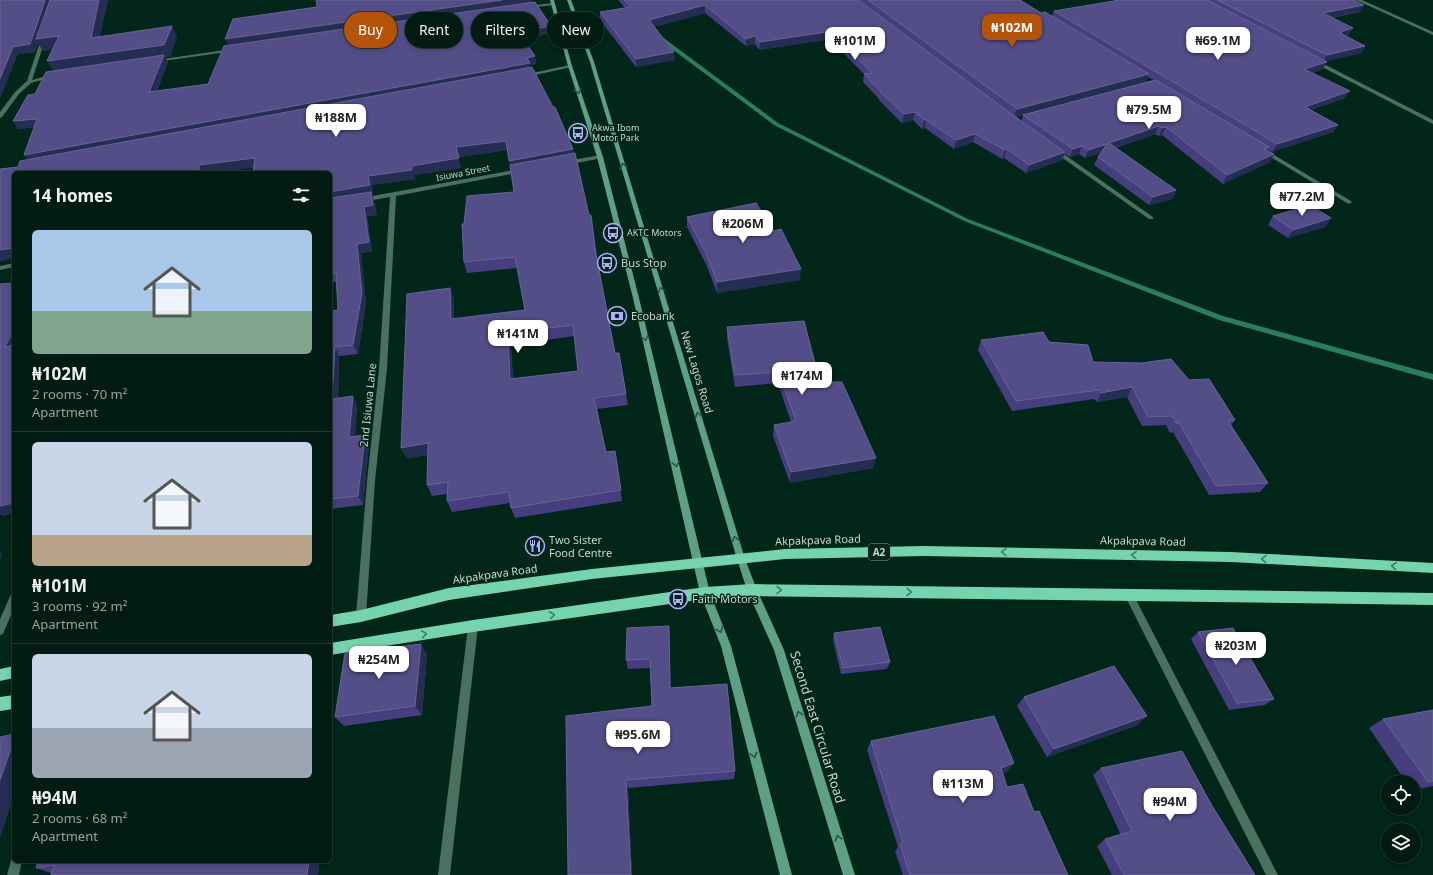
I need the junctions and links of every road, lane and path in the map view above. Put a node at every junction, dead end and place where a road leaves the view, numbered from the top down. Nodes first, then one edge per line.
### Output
1 (569, 0) edge
2 (1358, 0) edge
3 (553, 2) edge
4 (519, 8) edge
5 (46, 30) edge
6 (1433, 34) edge
7 (236, 50) edge
8 (1314, 61) edge
9 (149, 62) edge
10 (570, 66) junction
11 (63, 75) edge
12 (522, 76) edge
13 (29, 82) junction
14 (0, 116) edge
15 (1433, 122) edge
16 (1051, 147) edge
17 (1261, 149) edge
18 (600, 157) junction
19 (561, 164) edge
20 (523, 171) edge
21 (393, 195) junction
22 (354, 201) edge
23 (1349, 202) dead end
24 (1151, 218) dead end
25 (12, 265) edge
26 (0, 268) edge
27 (741, 559) junction
28 (699, 563) junction
29 (1433, 568) edge
30 (752, 590) junction
31 (705, 594) junction
32 (1129, 595) junction
33 (1432, 599) edge
34 (12, 602) edge
35 (361, 616) junction
36 (332, 622) edge
37 (473, 626) junction
38 (0, 630) edge
39 (332, 649) edge
40 (12, 672) edge
41 (0, 675) edge
42 (12, 702) edge
43 (0, 704) edge
44 (16, 863) edge
45 (13, 875) edge
46 (444, 875) edge
47 (786, 875) edge
48 (849, 875) edge
49 (1272, 875) edge

27 -> 1 main road, New Lagos Road
2 - 6 street
3 - 4 street
3 - 10 main road
5 - 13 street
7 - 9 street
8 - 15 street
10 - 12 street
10 -> 18 main road
11 - 13 street
13 - 14 street
16 - 24 street
17 - 23 street
18 - 19 street
18 -> 28 main road
20 - 21 street, Isiuwa Street
21 - 22 street, Isiuwa Street
21 - 35 street, 2nd Isiuwa Lane
25 - 26 street
27 - 28 highway, Akpakpava Road / A2
29 -> 27 highway, Akpakpava Road / A2
27 - 30 main road, New Lagos Road
28 - 31 main road
28 - 35 highway, Akpakpava Road / A2
30 - 31 highway
30 -> 32 highway
48 -> 30 main road, Second East Circular Road
37 -> 31 highway
31 -> 47 main road
32 - 33 highway
32 - 49 street
34 - 38 street
35 - 36 highway, Akpakpava Road / A2
39 -> 37 highway
37 - 46 street
40 - 41 highway
42 - 43 highway
44 - 45 street

